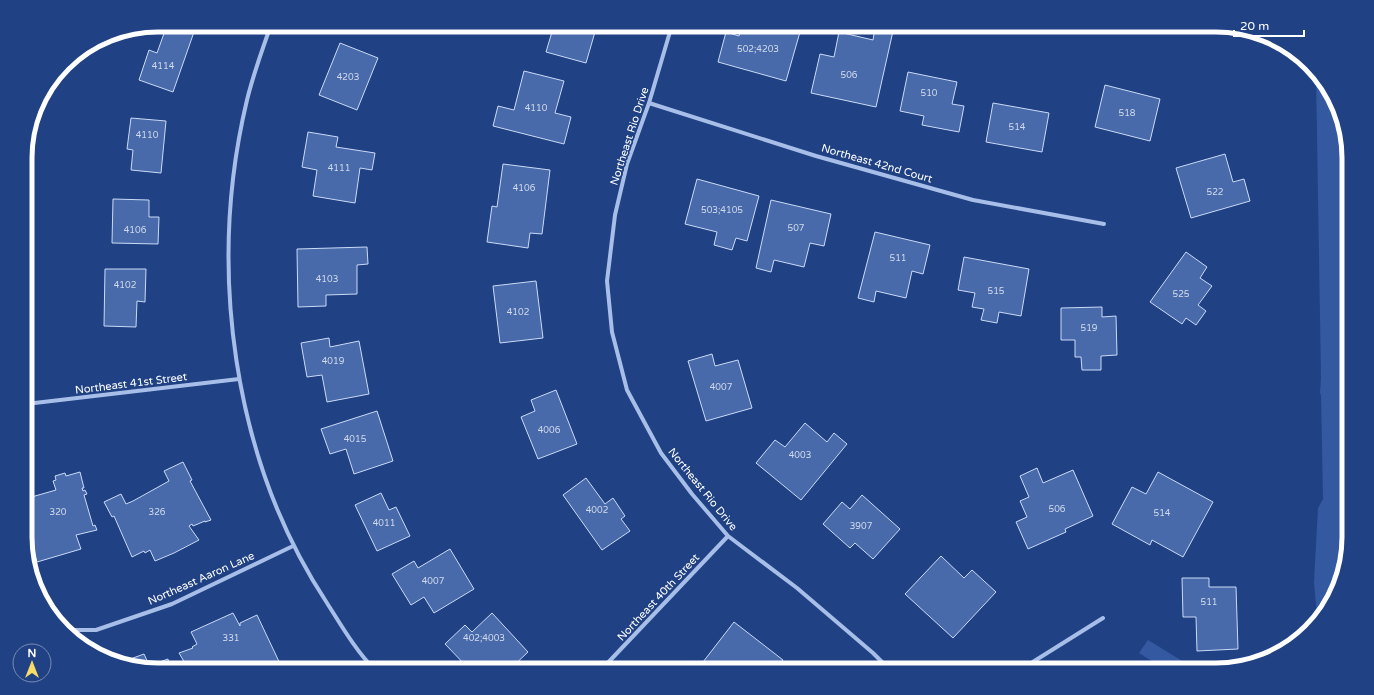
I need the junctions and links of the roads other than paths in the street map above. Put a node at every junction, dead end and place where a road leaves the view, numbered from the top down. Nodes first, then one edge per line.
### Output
1 (269, 32) edge
2 (670, 32) edge
3 (649, 103) junction
4 (1104, 224) dead end
5 (239, 379) junction
6 (32, 403) edge
7 (728, 536) junction
8 (293, 546) junction
9 (1103, 618) dead end
10 (73, 630) edge
11 (370, 663) edge
12 (609, 663) edge
13 (883, 663) edge
14 (1031, 663) edge

1 - 5 street
2 - 3 street, Northeast Rio Drive
3 - 4 street, Northeast 42nd Court
3 - 7 street, Northeast Rio Drive
5 - 6 street, Northeast 41st Street
5 - 8 street
7 - 12 street, Northeast 40th Street
7 - 13 street, Northeast Rio Drive
8 - 10 street, Northeast Aaron Lane
8 - 11 street
9 - 14 street

